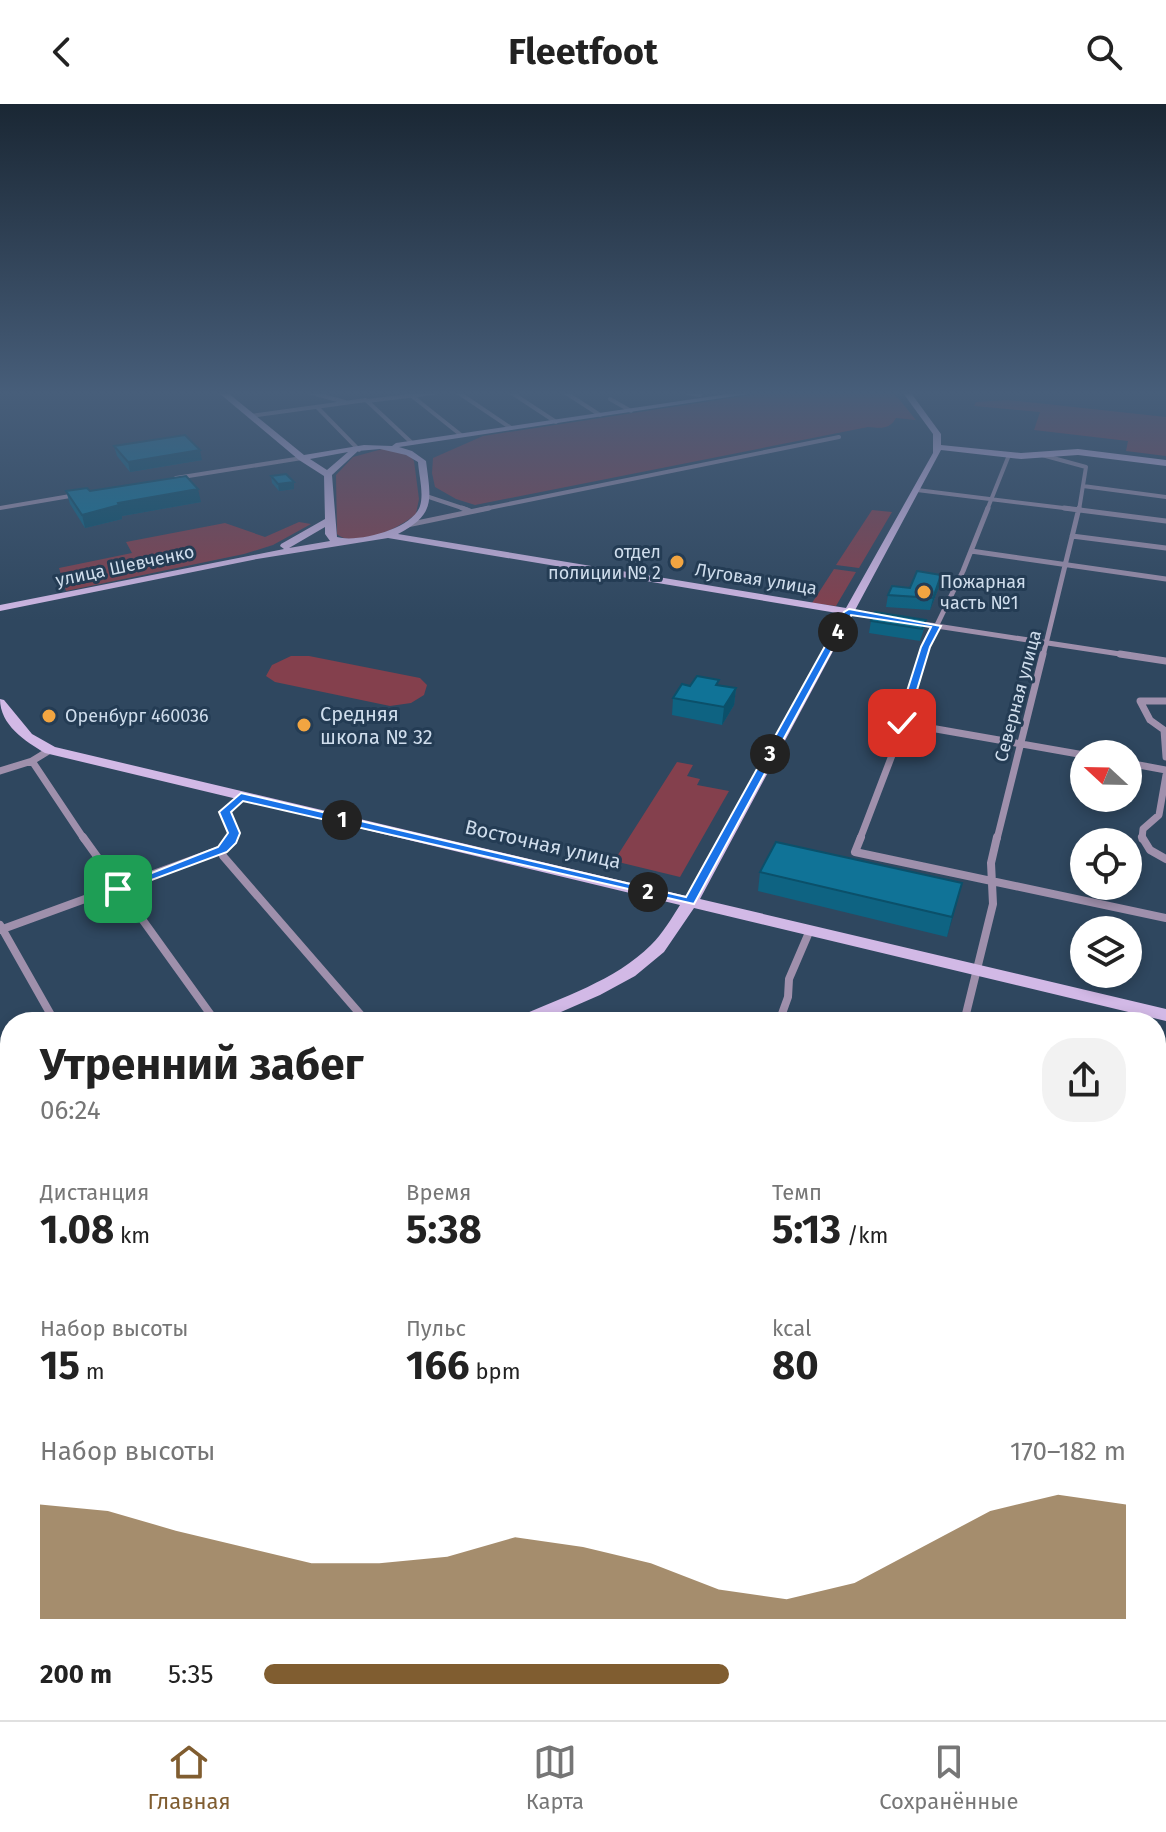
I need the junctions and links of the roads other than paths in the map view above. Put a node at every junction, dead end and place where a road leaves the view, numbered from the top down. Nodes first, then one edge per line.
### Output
1 (237, 468) edge
2 (318, 468) edge
3 (333, 468) edge
4 (423, 468) edge
5 (689, 468) edge
6 (928, 468) edge
7 (1003, 468) edge
8 (1086, 468) edge
9 (328, 475) junction
10 (165, 480) edge
11 (1083, 486) junction
12 (917, 490) junction
13 (85, 494) edge
14 (426, 496) junction
15 (1166, 497) edge
16 (989, 499) junction
17 (0, 508) edge
18 (1079, 510) junction
19 (475, 513) junction
20 (329, 521) junction
21 (1166, 521) edge
22 (407, 525) junction
23 (388, 535) junction
24 (1072, 536) junction
25 (346, 543) junction
26 (1166, 548) edge
27 (971, 551) junction
28 (257, 556) junction
29 (1066, 565) junction
30 (1166, 579) edge
31 (0, 608) edge
32 (849, 612) junction
33 (892, 619) edge
34 (907, 621) edge
35 (936, 626) junction
36 (1047, 642) junction
37 (1166, 661) edge
38 (1166, 701) edge
39 (0, 703) edge
40 (902, 723) junction
41 (1020, 743) junction
42 (50, 750) junction
43 (1070, 752) edge
44 (1166, 757) edge
45 (32, 761) junction
46 (1142, 766) edge
47 (0, 771) edge
48 (1166, 772) edge
49 (241, 797) junction
50 (222, 849) junction
51 (1166, 859) edge
52 (992, 882) junction
53 (118, 889) junction
54 (690, 902) junction
55 (1166, 918) edge
56 (1, 928) edge
57 (810, 930) junction
58 (978, 970) junction
59 (49, 1012) edge
60 (209, 1012) edge
61 (358, 1012) edge
62 (543, 1012) edge
63 (783, 1012) edge
64 (967, 1012) edge
65 (1153, 1012) edge

1 - 10 street
2 - 9 main road
3 - 9 main road
4 - 14 main road
5 - 19 street
6 - 12 main road
7 - 16 street
8 - 11 street
9 - 20 main road
11 - 15 street
11 - 18 street, Северная улица
12 - 16 street
12 - 32 main road
13 - 17 street
14 - 19 street
14 - 22 main road
16 - 18 street
16 - 27 street
18 - 21 street
18 - 24 street, Северная улица
19 - 22 street
20 - 25 main road
20 - 28 main road, улица Шевченко
22 - 23 main road
23 - 25 main road
23 - 32 main road, Луговая улица
24 - 26 street
24 - 29 street, Северная улица
25 - 28 main road, улица Шевченко
27 - 29 street
27 - 35 street
28 - 31 main road, улица Шевченко
29 - 30 street
29 - 36 street, Северная улица
32 - 33 street, Луговая улица
32 - 54 main road
34 - 35 street
35 - 36 street
35 - 40 street
36 - 37 street
36 - 41 street, Северная улица
38 - 44 street
39 - 42 main road
40 - 41 street
40 - 52 street
41 - 43 street
41 - 52 street, Северная улица
42 - 45 street
42 - 49 main road, Восточная улица
45 - 47 street
45 - 53 street
46 - 48 street
48 - 51 street
49 - 50 street
49 - 54 main road, Восточная улица
50 - 53 street
50 - 61 street
52 - 55 street
52 - 58 street, Северная улица
53 - 56 street
53 - 60 street
54 - 57 main road, Восточная улица
54 - 62 main road
56 - 59 street
57 - 58 main road, Восточная улица
57 - 63 street
58 - 64 street, Северная улица
58 - 65 main road, Восточная улица

